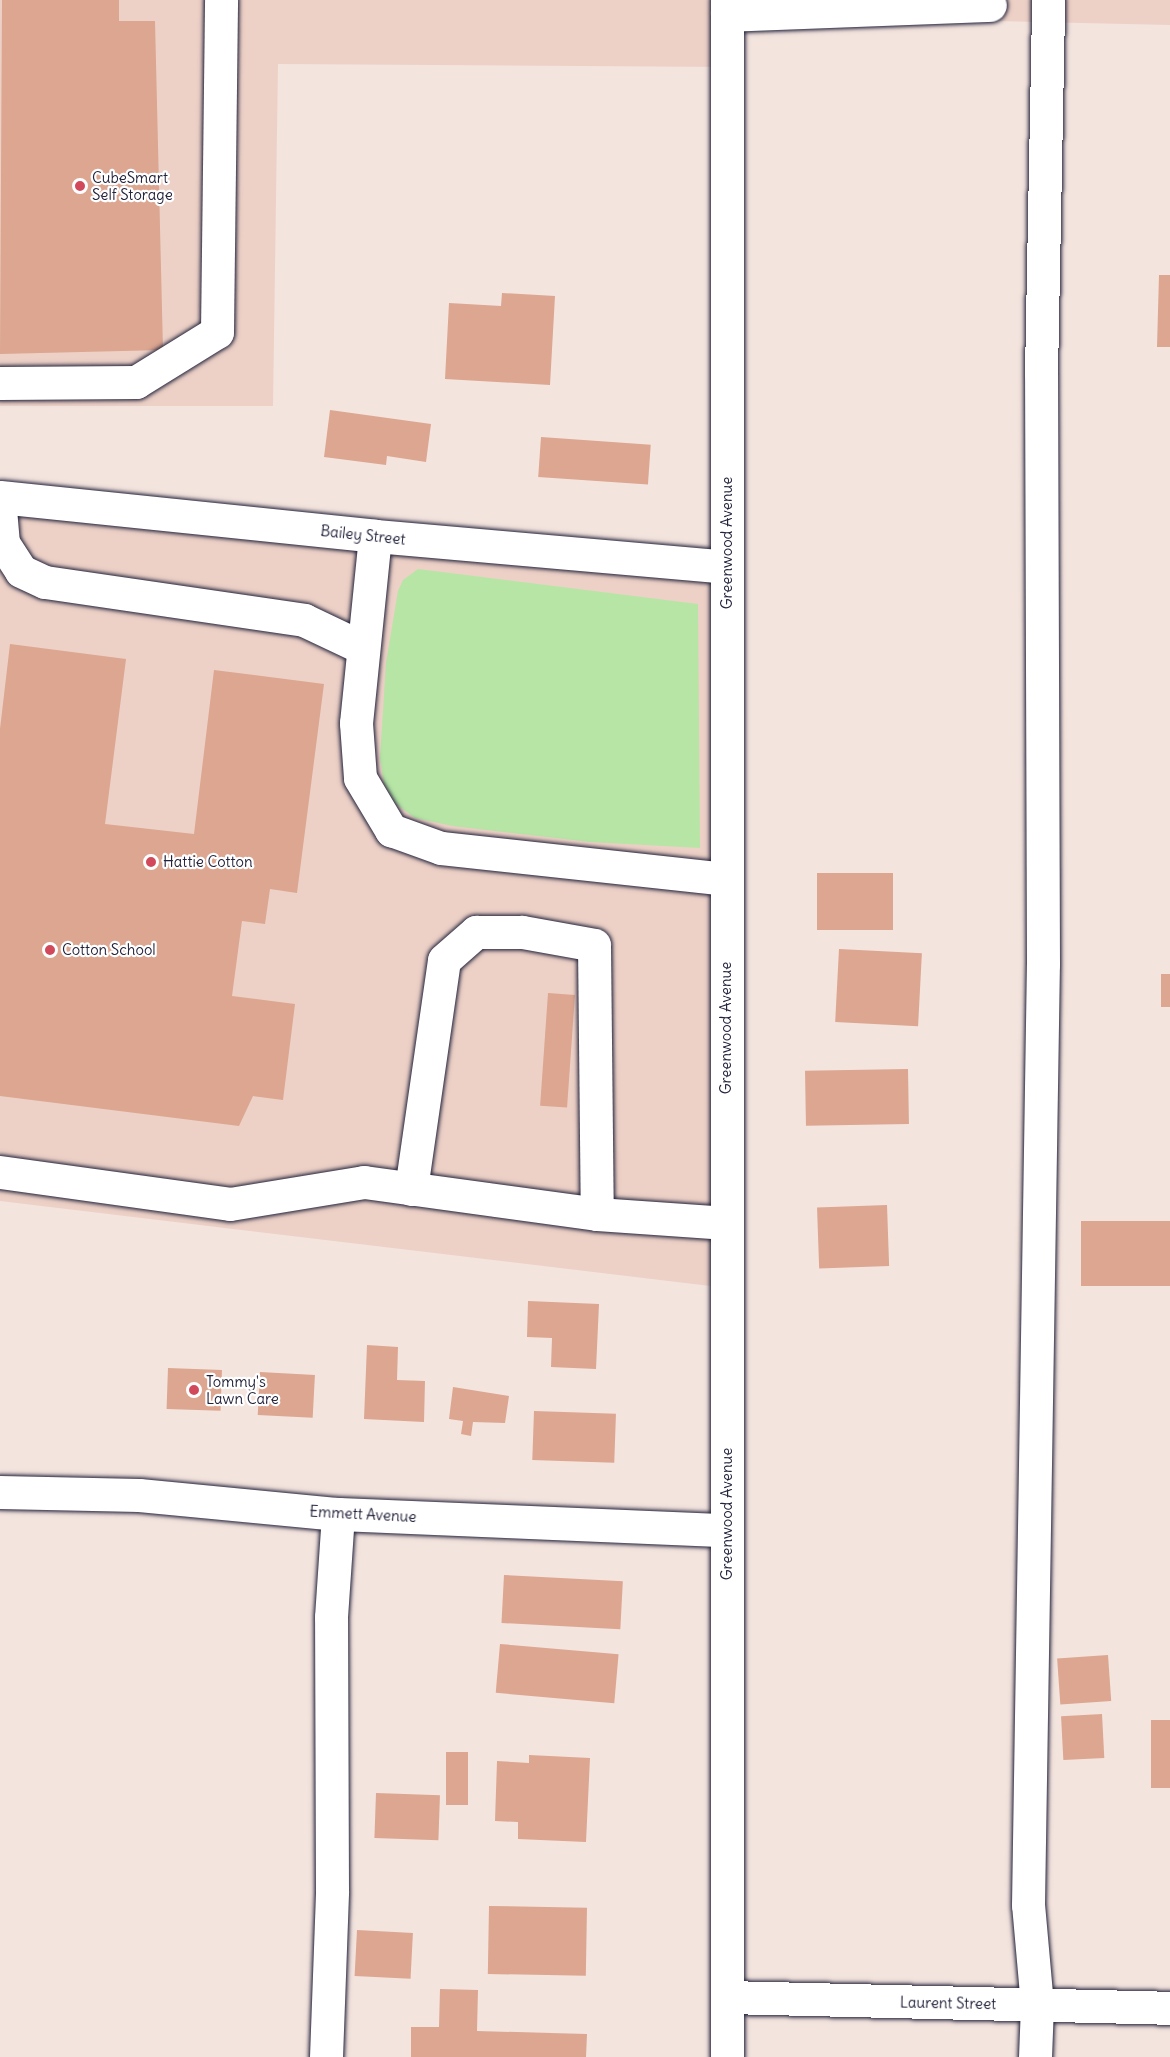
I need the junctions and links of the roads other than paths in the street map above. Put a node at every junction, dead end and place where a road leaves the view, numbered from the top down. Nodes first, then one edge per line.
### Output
1 (221, 0) edge
2 (1048, 0) edge
3 (990, 5) dead end
4 (727, 7) edge
5 (0, 382) edge
6 (0, 497) edge
7 (0, 509) edge
8 (375, 536) junction
9 (727, 567) junction
10 (363, 648) junction
11 (725, 879) junction
12 (0, 1172) edge
13 (411, 1189) junction
14 (597, 1214) junction
15 (727, 1223) junction
16 (0, 1492) edge
17 (338, 1514) junction
18 (727, 1530) junction
19 (727, 1997) junction
20 (1036, 2005) junction
21 (1170, 2008) edge
22 (326, 2057) edge
23 (727, 2057) edge
24 (1035, 2057) edge

1 - 5 street
2 - 20 street
3 - 4 street
4 - 9 street, Greenwood Avenue
6 - 8 street, Bailey Street
7 - 10 street
8 - 9 street, Bailey Street
8 - 10 street
9 - 11 street, Greenwood Avenue
10 - 11 street
11 - 15 street, Greenwood Avenue
12 - 13 street
13 - 14 street
13 - 14 street
14 - 15 street
15 - 18 street, Greenwood Avenue
16 - 17 street, Emmett Avenue
17 - 18 street, Emmett Avenue
17 - 22 street
18 - 19 street, Greenwood Avenue
19 - 20 street, Laurent Street
19 - 23 street, Greenwood Avenue
20 - 21 street, Laurent Street
20 - 24 street

